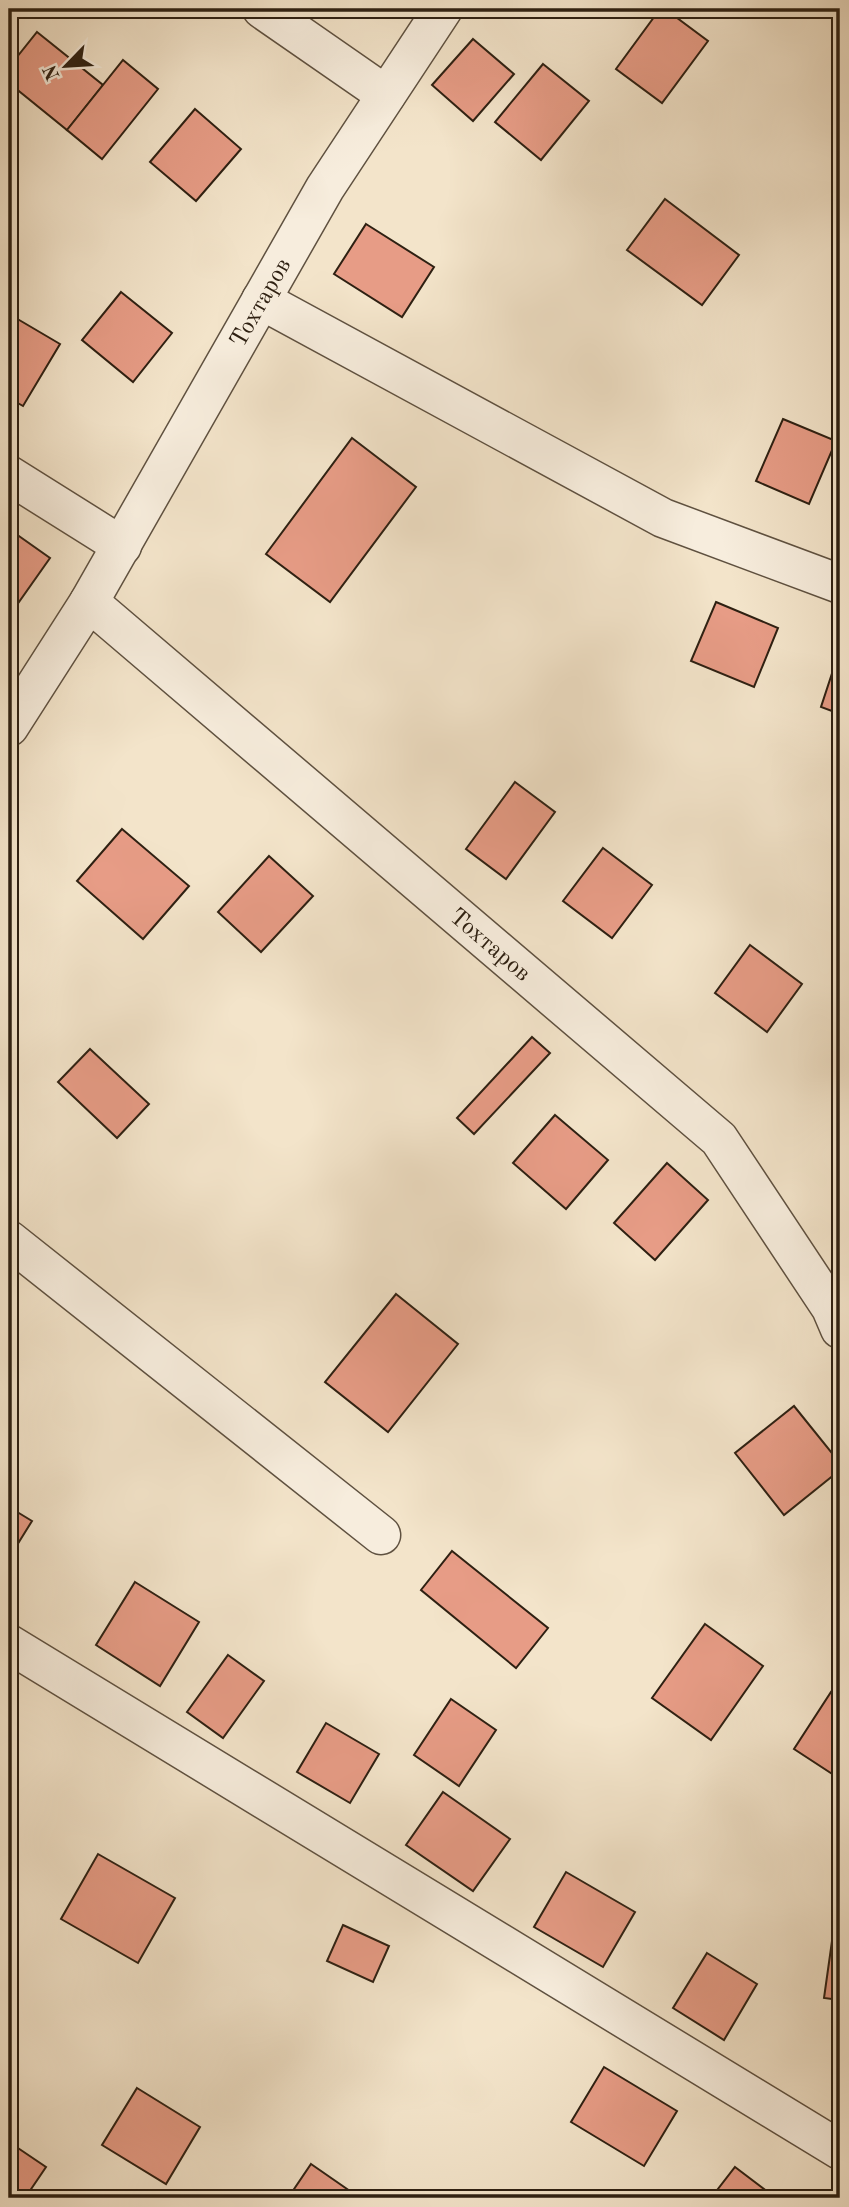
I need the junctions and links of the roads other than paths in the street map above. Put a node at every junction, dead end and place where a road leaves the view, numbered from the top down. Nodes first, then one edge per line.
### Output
1 (262, 9) edge
2 (443, 9) edge
3 (386, 95) junction
4 (261, 300) junction
5 (9, 475) edge
6 (122, 546) junction
7 (840, 584) edge
8 (89, 602) junction
9 (9, 727) edge
10 (9, 1240) edge
11 (840, 1328) edge
12 (381, 1535) dead end
13 (9, 1644) edge
14 (840, 2150) edge

1 - 3 street
2 - 3 street, Тохтаров
3 - 4 street, Тохтаров
4 - 6 street, Тохтаров
4 - 7 street
5 - 6 street
6 - 8 street, Тохтаров
8 - 9 street, Тохтаров
8 - 11 street, Тохтаров
10 - 12 street
13 - 14 street

